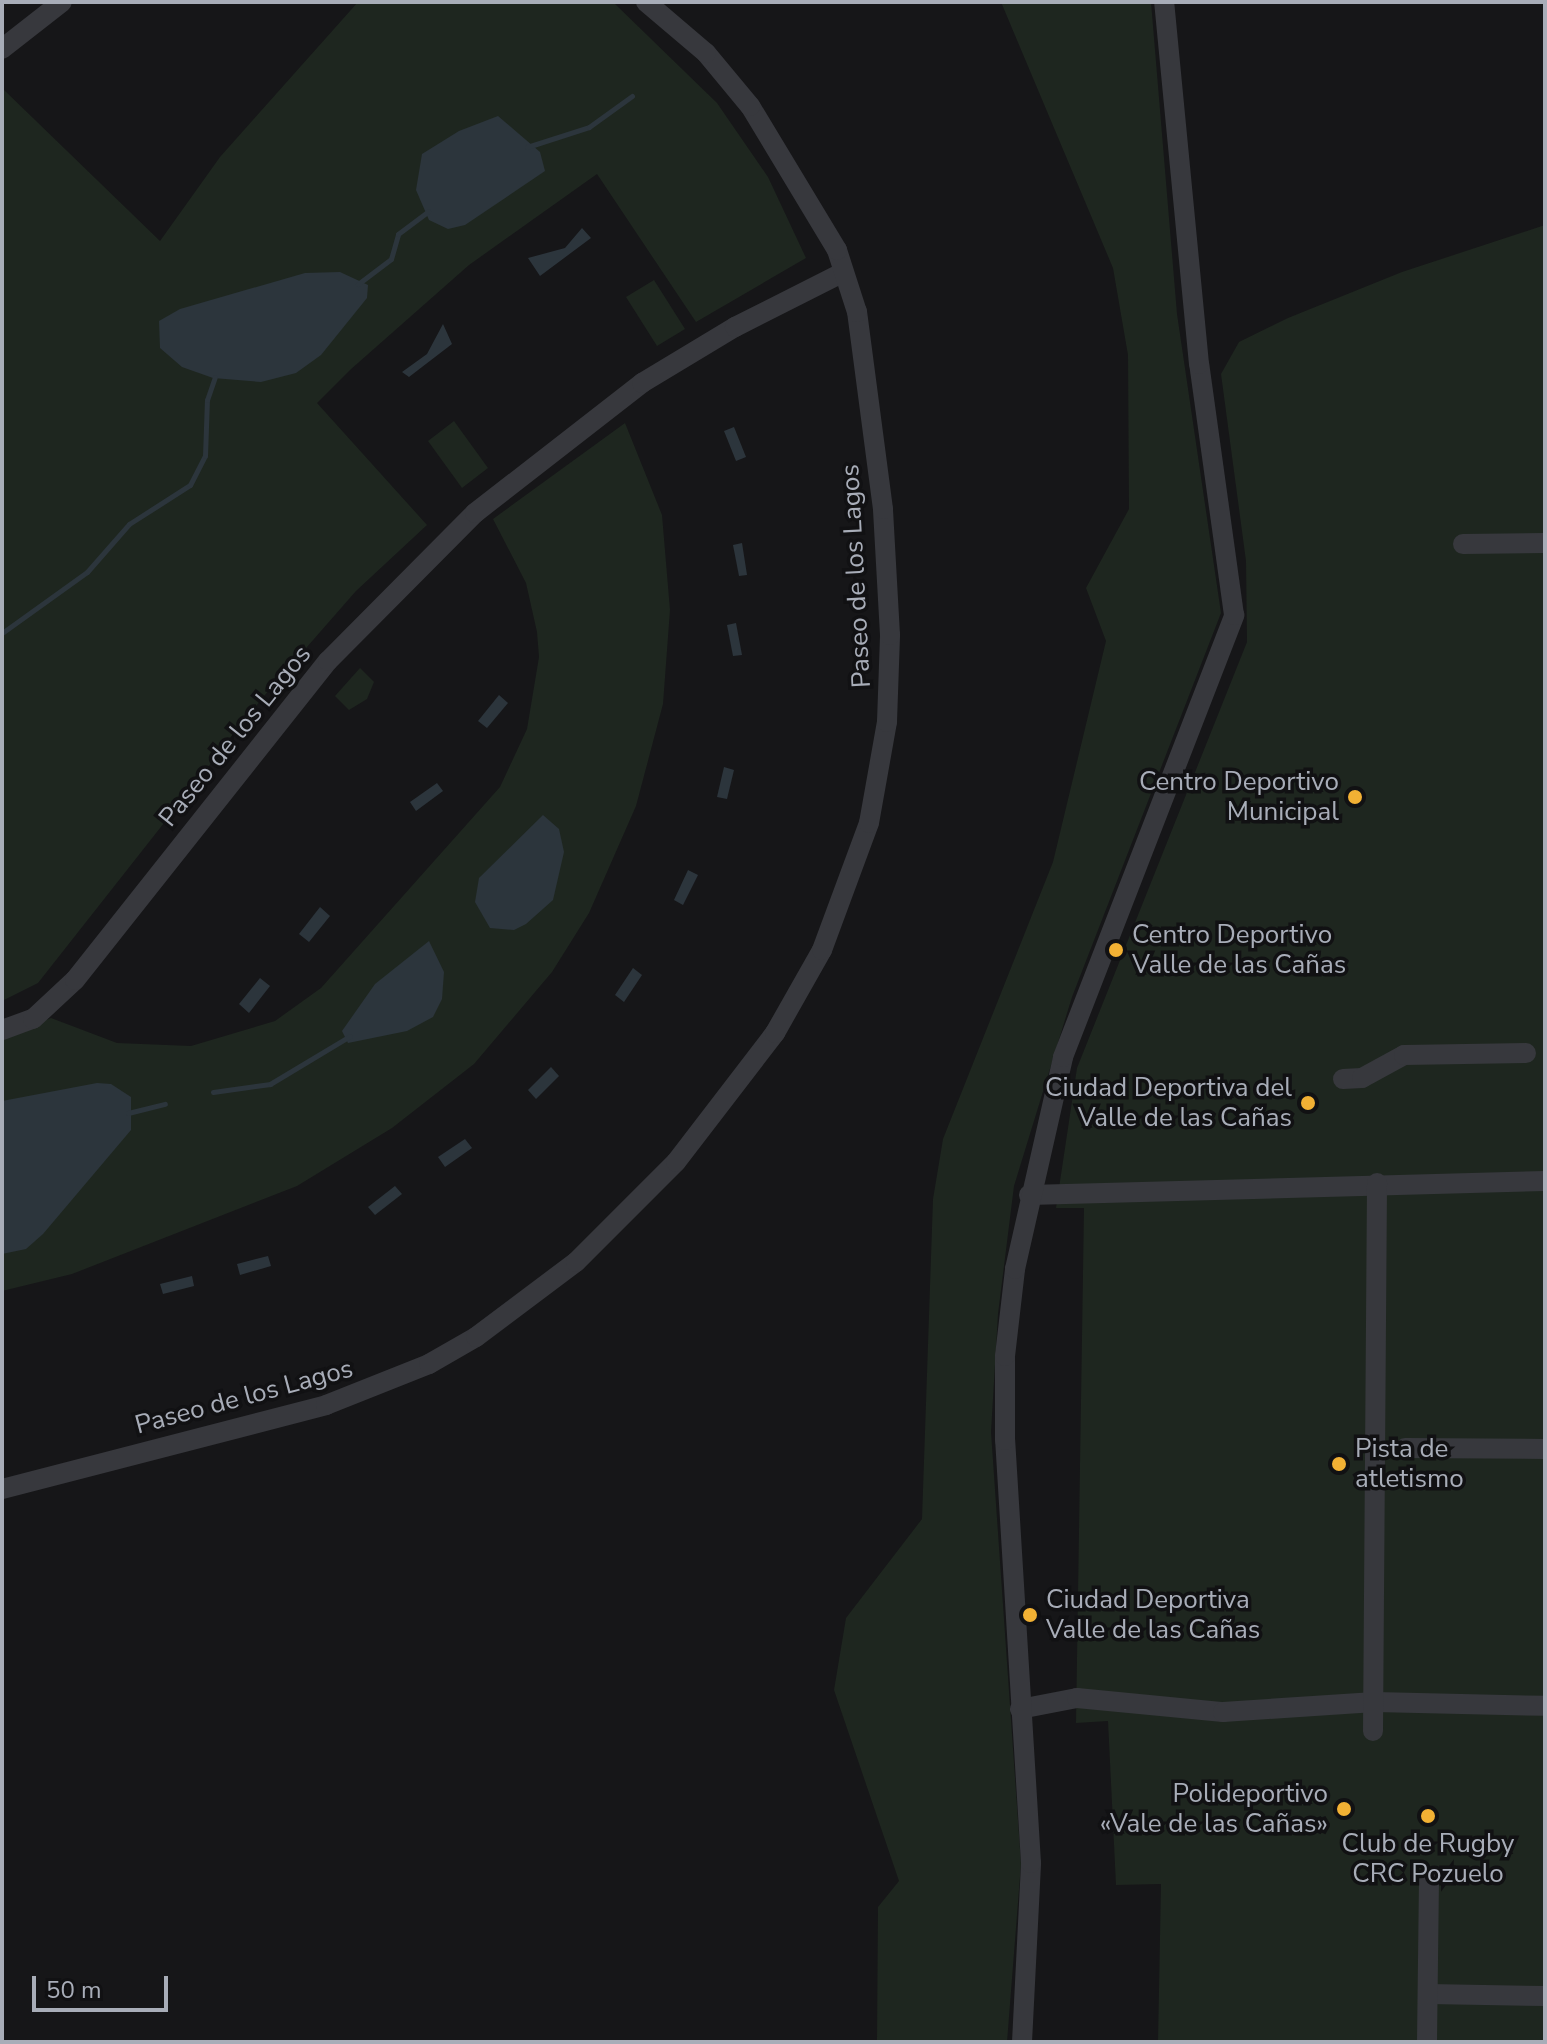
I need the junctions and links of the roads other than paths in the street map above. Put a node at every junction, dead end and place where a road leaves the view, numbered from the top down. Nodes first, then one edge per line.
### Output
1 (62, 2) edge
2 (646, 2) edge
3 (1164, 2) edge
4 (2, 49) edge
5 (842, 273) junction
6 (1545, 543) edge
7 (1463, 544) dead end
8 (2, 1030) edge
9 (1526, 1053) dead end
10 (1343, 1079) dead end
11 (1545, 1181) edge
12 (1377, 1183) junction
13 (1031, 1187) junction
14 (1405, 1448) dead end
15 (1545, 1449) edge
16 (2, 1489) edge
17 (1375, 1702) junction
18 (1545, 1706) edge
19 (1020, 1709) junction
20 (1373, 1731) dead end
21 (1429, 1880) dead end
22 (1428, 1994) junction
23 (1545, 1996) edge
24 (1022, 2042) edge
25 (1427, 2042) edge

1 - 4 street
2 - 5 street, Paseo de los Lagos
3 - 13 street
5 - 8 street, Paseo de los Lagos
5 - 16 street, Paseo de los Lagos
6 - 7 street
9 - 10 street
11 - 12 street
12 - 13 street
12 - 17 street
13 - 19 street
14 - 15 street
17 - 18 street
17 - 19 street
17 - 20 street
19 - 24 street
21 - 22 street
22 - 23 street
22 - 25 street

